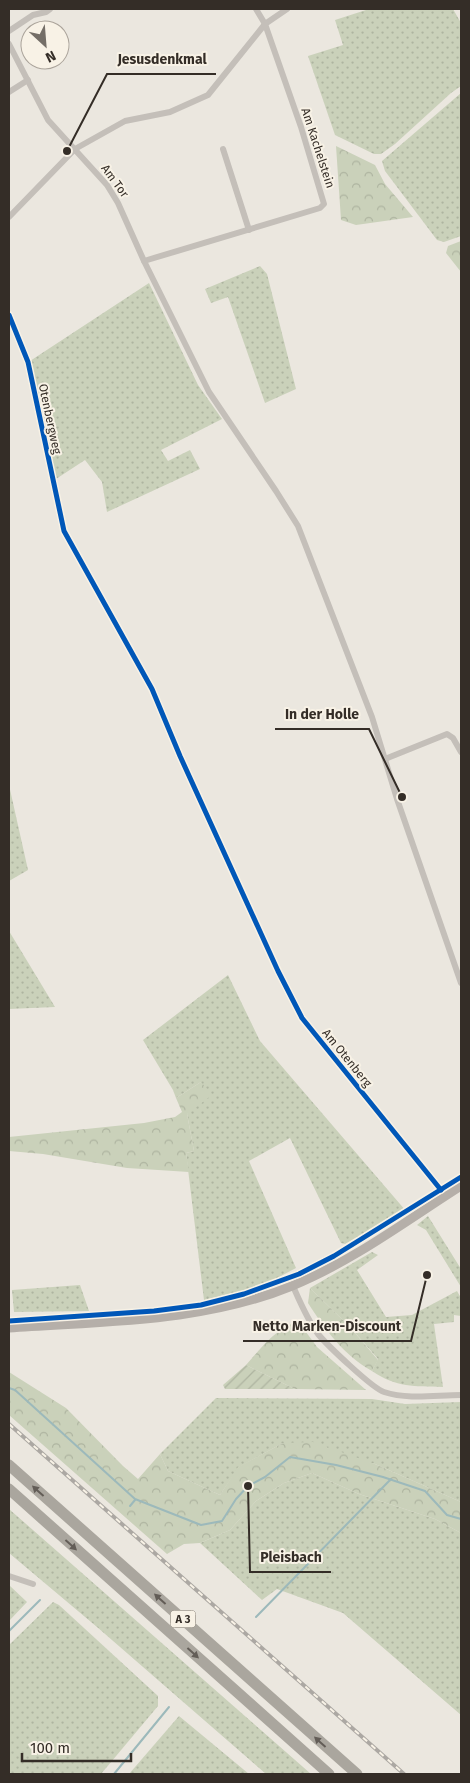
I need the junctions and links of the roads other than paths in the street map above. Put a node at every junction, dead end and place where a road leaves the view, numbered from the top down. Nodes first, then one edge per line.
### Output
1 (50, 9) edge
2 (256, 9) edge
3 (287, 9) edge
4 (265, 24) junction
5 (9, 31) edge
6 (9, 44) edge
7 (28, 80) junction
8 (9, 92) edge
9 (75, 149) junction
10 (223, 149) dead end
11 (9, 217) edge
12 (249, 230) junction
13 (144, 261) junction
14 (9, 315) edge
15 (461, 752) edge
16 (385, 759) junction
17 (255, 919) joint
18 (461, 983) edge
19 (461, 1186) edge
20 (446, 1196) junction
21 (293, 1286) junction
22 (9, 1328) edge
23 (461, 1395) edge
24 (9, 1465) edge
25 (9, 1489) edge
26 (9, 1576) edge
27 (33, 1584) dead end
28 (329, 1774) edge
29 (357, 1774) edge

1 - 5 street
2 - 4 street
3 - 4 street
4 - 9 street
4 - 12 street, Am Kachelstein
6 - 7 street, Am Tor
7 - 8 street
7 - 9 street, Am Tor
9 - 11 street
9 - 13 street, Am Tor
10 - 12 street
12 - 13 street, Am Kachelstein
13 - 16 street, Am Tor
14 - 17 street, Otenbergweg
15 - 16 street
16 - 18 street, Am Tor
17 - 20 street, Am Otenberg
19 - 20 main road
20 - 21 main road
21 - 22 main road
21 - 23 street
29 -> 24 highway, A 3
25 -> 28 highway, A 3
26 - 27 street

